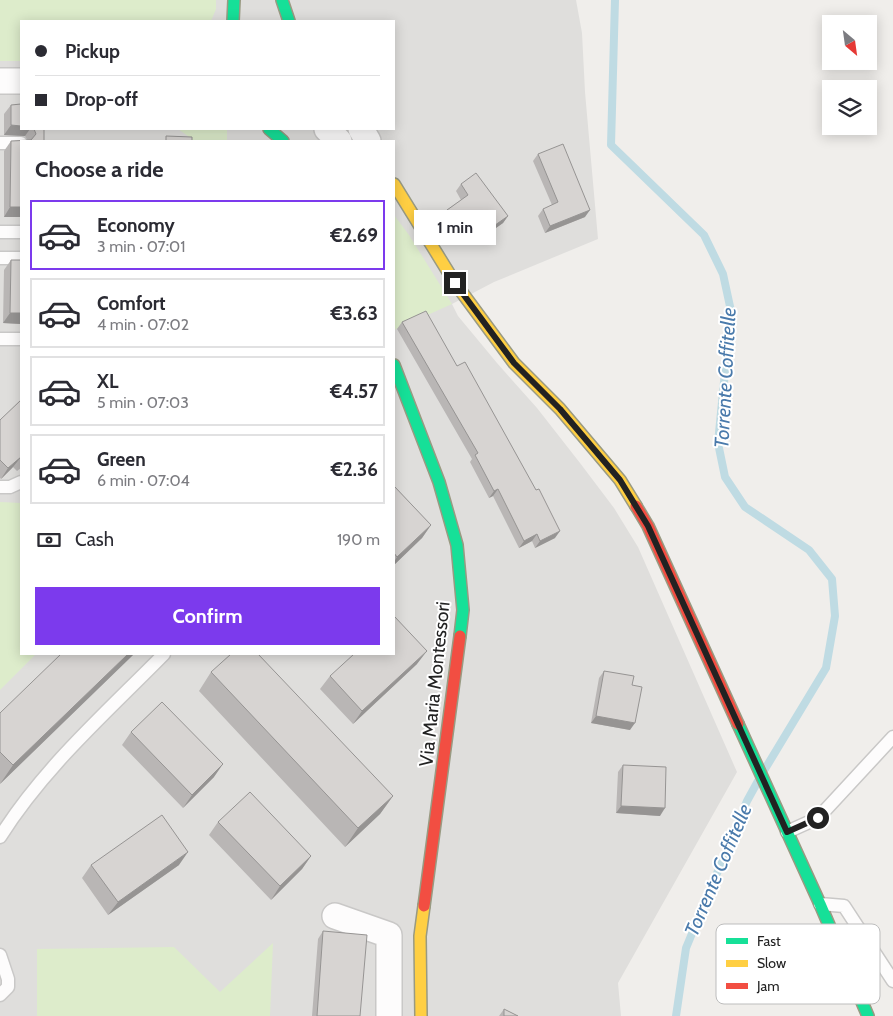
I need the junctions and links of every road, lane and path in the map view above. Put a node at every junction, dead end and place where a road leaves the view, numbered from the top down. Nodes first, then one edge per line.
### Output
1 (234, 0) edge
2 (284, 1) edge
3 (233, 20) edge
4 (289, 20) edge
5 (0, 81) edge
6 (20, 81) edge
7 (270, 130) edge
8 (327, 130) edge
9 (283, 140) edge
10 (338, 140) edge
11 (0, 143) edge
12 (20, 143) edge
13 (395, 186) edge
14 (401, 201) edge
15 (0, 232) edge
16 (20, 232) edge
17 (0, 258) edge
18 (20, 258) edge
19 (0, 339) edge
20 (20, 339) edge
21 (395, 368) edge
22 (20, 482) edge
23 (0, 487) edge
24 (163, 655) edge
25 (893, 737) edge
26 (787, 832) junction
27 (0, 837) edge
28 (820, 904) junction
29 (335, 916) dead end
30 (829, 924) edge
31 (856, 924) edge
32 (0, 955) edge
33 (880, 961) edge
34 (893, 981) edge
35 (0, 995) edge
36 (863, 1004) edge
37 (389, 1016) edge
38 (421, 1016) edge
39 (868, 1016) edge

1 - 3 street
2 - 4 street
5 - 6 street
7 - 9 street
8 - 10 street
11 - 12 lane
13 - 14 street
14 - 26 street
15 - 16 lane
17 - 18 lane
19 - 20 lane
21 - 38 street, Via Maria Montessori
22 - 23 lane
24 - 27 lane
25 - 26 lane
26 - 28 street
28 - 30 street
28 - 31 lane
29 - 37 street
32 - 35 lane
33 - 34 lane
36 - 39 street

